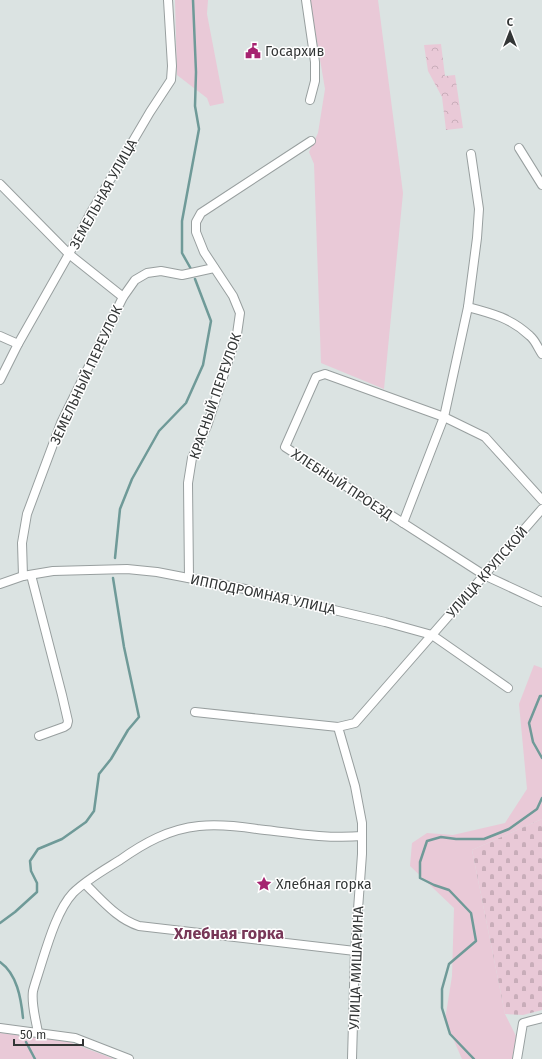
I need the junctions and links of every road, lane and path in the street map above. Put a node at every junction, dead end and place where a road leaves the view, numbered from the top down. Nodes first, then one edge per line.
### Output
1 (168, 0) edge
2 (306, 0) edge
3 (310, 100) dead end
4 (311, 142) dead end
5 (519, 148) dead end
6 (471, 154) dead end
7 (0, 184) edge
8 (542, 185) edge
9 (69, 254) junction
10 (214, 268) junction
11 (123, 297) junction
12 (468, 307) junction
13 (0, 336) edge
14 (18, 344) junction
15 (542, 354) edge
16 (0, 380) edge
17 (444, 417) junction
18 (542, 500) edge
19 (542, 509) edge
20 (403, 523) junction
21 (484, 575) junction
22 (27, 576) junction
23 (189, 578) junction
24 (0, 584) edge
25 (542, 602) edge
26 (432, 635) junction
27 (508, 688) dead end
28 (195, 712) dead end
29 (338, 727) junction
30 (39, 736) dead end
31 (362, 836) junction
32 (85, 884) junction
33 (355, 951) junction
34 (542, 1018) edge
35 (2, 1029) edge
36 (35, 1032) junction
37 (129, 1059) edge
38 (352, 1059) edge
39 (517, 1059) edge

1 - 9 street, ЗЕМЕЛЬНАЯ УЛИЦА
2 - 3 street
4 - 10 street, КРАСНЫЙ ПЕРЕУЛОК
5 - 8 street
6 - 12 street
7 - 9 street
9 - 11 street
9 - 14 street, ЗЕМЕЛЬНАЯ УЛИЦА
10 - 11 street, ЗЕМЕЛЬНЫЙ ПЕРЕУЛОК
10 - 23 street, КРАСНЫЙ ПЕРЕУЛОК
11 - 22 street, ЗЕМЕЛЬНЫЙ ПЕРЕУЛОК
12 - 15 street
12 - 17 street
13 - 14 street
14 - 16 street, ЗЕМЕЛЬНАЯ УЛИЦА
17 - 18 street
17 - 20 street
17 - 20 street, ХЛЕБНЫЙ ПРОЕЗД
19 - 21 street, УЛИЦА КРУПСКОЙ
20 - 21 street, ХЛЕБНЫЙ ПРОЕЗД
21 - 25 street, ХЛЕБНЫЙ ПРОЕЗД
21 - 26 street, УЛИЦА КРУПСКОЙ
22 - 23 street, ИППОДРОМНАЯ УЛИЦА
22 - 24 street, ИППОДРОМНАЯ УЛИЦА
22 - 30 street, ЗЕМЕЛЬНЫЙ ПЕРЕУЛОК
23 - 26 street, ИППОДРОМНАЯ УЛИЦА
26 - 27 street, ИППОДРОМНАЯ УЛИЦА
26 - 29 street
28 - 29 street
29 - 31 street, УЛИЦА МИШАРИНА
31 - 32 street
31 - 33 street, УЛИЦА МИШАРИНА
32 - 33 street
32 - 36 street
33 - 38 street, УЛИЦА МИШАРИНА
34 - 39 street
35 - 36 street
36 - 37 street

